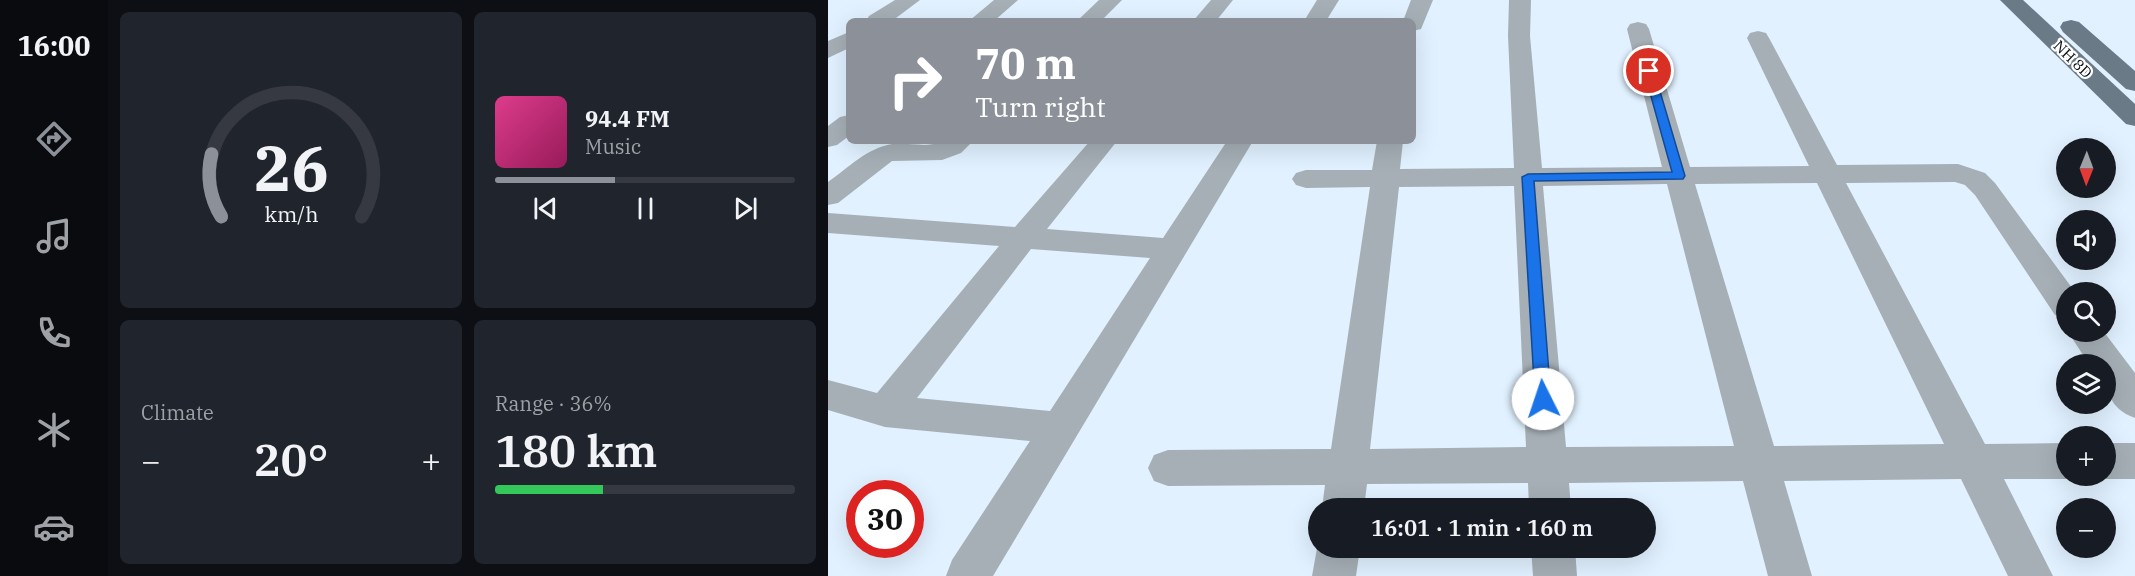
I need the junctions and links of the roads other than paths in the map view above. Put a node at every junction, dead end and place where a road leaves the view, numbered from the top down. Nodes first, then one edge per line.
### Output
1 (909, 0) edge
2 (1007, 0) edge
3 (1111, 0) edge
4 (1222, 0) edge
5 (1328, 0) edge
6 (1422, 0) edge
7 (1520, 0) edge
8 (2011, 0) edge
9 (2041, 0) edge
10 (882, 18) edge
11 (984, 18) edge
12 (1091, 18) edge
13 (1207, 18) edge
14 (1317, 18) edge
15 (1415, 18) edge
16 (1638, 29) dead end
17 (1758, 38) dead end
18 (846, 43) edge
19 (832, 62) edge
20 (2131, 77) edge
21 (2135, 118) edge
22 (846, 125) edge
23 (828, 139) edge
24 (956, 144) edge
25 (1101, 144) edge
26 (1238, 144) edge
27 (1390, 144) edge
28 (828, 168) edge
29 (858, 172) junction
30 (1827, 175) junction
31 (1679, 176) junction
32 (1528, 177) junction
33 (1306, 179) dead end
34 (1384, 179) junction
35 (828, 196) edge
36 (828, 223) edge
37 (1023, 238) junction
38 (1173, 249) junction
39 (2056, 290) edge
40 (2092, 342) edge
41 (828, 395) edge
42 (2135, 402) edge
43 (885, 411) junction
44 (1060, 428) junction
45 (2056, 461) edge
46 (2116, 461) edge
47 (2135, 461) edge
48 (1973, 462) junction
49 (1759, 464) junction
50 (1548, 465) junction
51 (1348, 467) junction
52 (1168, 468) dead end
53 (1344, 498) edge
54 (1550, 498) edge
55 (1337, 558) edge
56 (1554, 558) edge
57 (968, 576) edge
58 (1334, 576) edge
59 (1555, 576) edge
60 (1790, 576) edge
61 (2031, 576) edge

1 - 10 street
2 - 11 street
3 - 12 street
4 - 13 street
5 - 14 street
6 - 15 street
7 - 32 street
8 - 21 main road, NH 8D
9 - 20 main road, NH 8D
16 - 31 street
17 - 30 street
18 - 19 street
22 - 23 street
24 - 29 street
25 - 37 street
26 - 38 street
27 - 34 street
28 - 29 street
29 - 35 street
30 - 31 street
30 - 39 street
30 - 48 street
31 - 32 street
31 - 49 street
32 - 34 street
32 - 50 street
33 - 34 street
34 - 51 street
36 - 37 street
37 - 38 street
37 - 43 street
38 - 44 street
40 - 42 street
41 - 43 street
43 - 44 street
44 - 57 street
45 - 48 street
46 - 47 street
48 - 49 street
48 - 61 street
49 - 50 street
49 - 60 street
50 - 51 street
50 - 54 street
51 - 52 street
51 - 53 street
55 - 58 street
56 - 59 street

